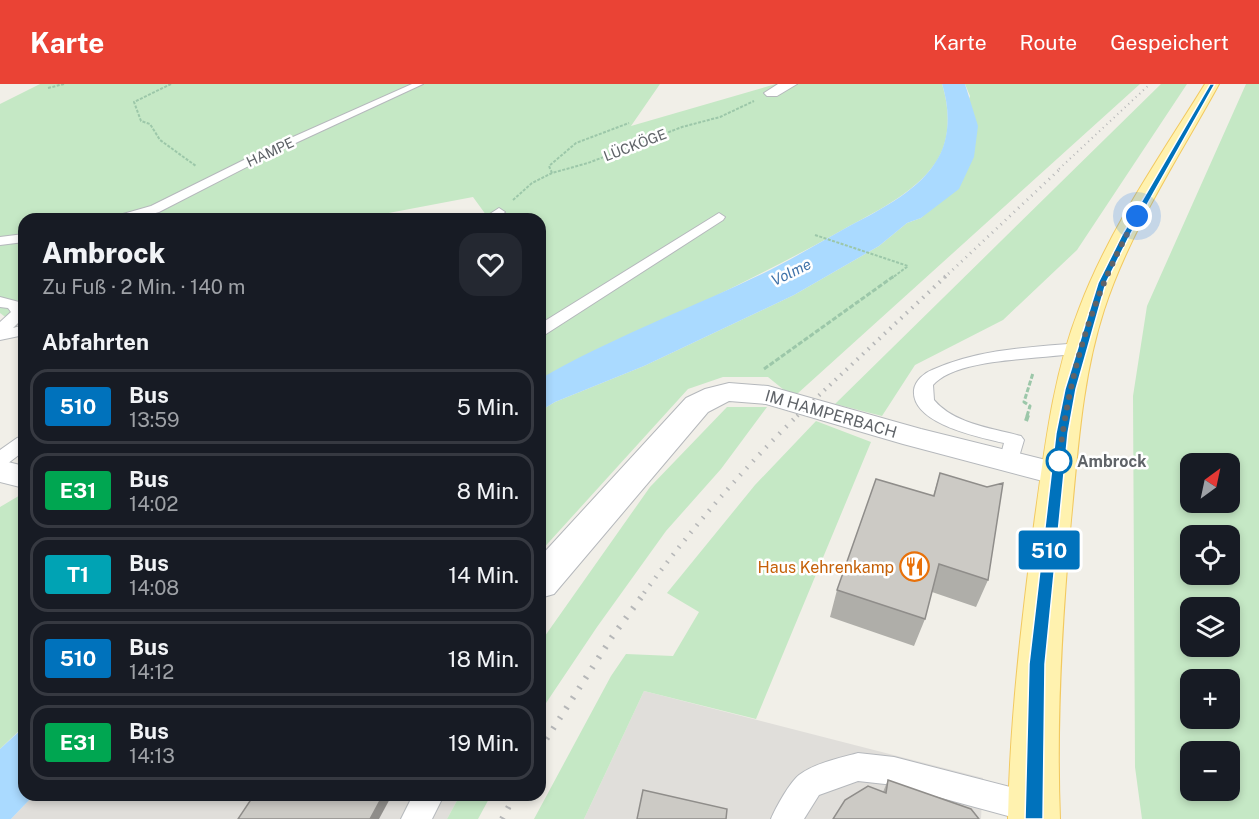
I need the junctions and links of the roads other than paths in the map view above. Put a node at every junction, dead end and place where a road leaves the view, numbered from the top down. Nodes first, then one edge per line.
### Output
1 (419, 84) edge
2 (790, 84) edge
3 (1212, 84) edge
4 (772, 93) road end
5 (142, 213) edge
6 (719, 217) dead end
7 (18, 239) edge
8 (0, 241) edge
9 (0, 302) edge
10 (18, 311) edge
11 (18, 314) edge
12 (546, 327) edge
13 (18, 331) edge
14 (0, 333) edge
15 (1081, 348) junction
16 (18, 446) edge
17 (0, 459) edge
18 (1010, 462) junction
19 (0, 471) edge
20 (1058, 474) junction
21 (18, 476) edge
22 (546, 576) edge
23 (426, 801) edge
24 (1034, 814) edge
25 (416, 819) edge
26 (786, 819) edge

1 - 5 lane, HAMPE
2 - 4 street
3 - 15 main road
6 - 12 lane
7 - 8 lane
9 - 10 lane
11 - 14 lane
13 - 14 lane
15 - 18 lane
15 - 20 main road
16 - 17 lane
18 - 20 street, IM HAMPERBACH
18 - 22 street, IM HAMPERBACH
19 - 21 street
20 - 24 main road
23 - 25 lane
24 - 26 lane

